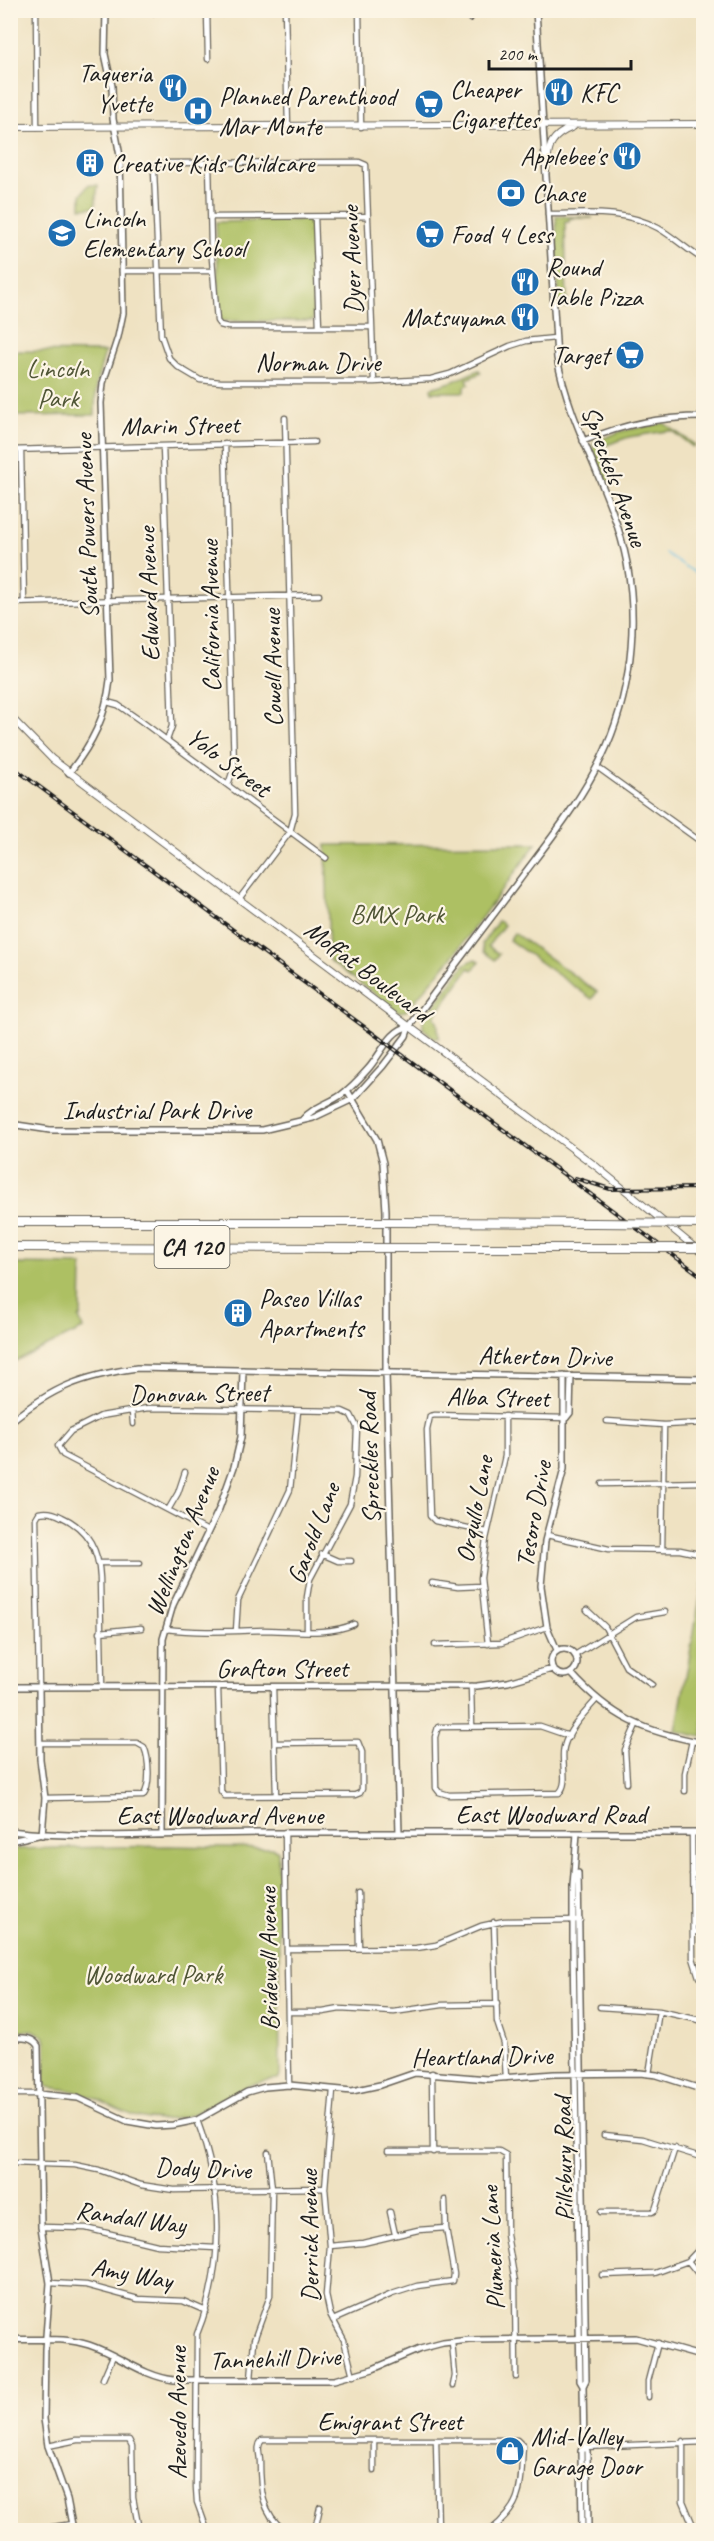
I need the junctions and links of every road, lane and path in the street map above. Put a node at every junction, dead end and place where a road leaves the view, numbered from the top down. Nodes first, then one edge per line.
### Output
1 (36, 10) edge
2 (207, 10) edge
3 (285, 10) edge
4 (359, 10) edge
5 (475, 10) edge
6 (536, 10) edge
7 (106, 12) edge
8 (152, 13) dead end
9 (470, 19) dead end
10 (208, 59) dead end
11 (704, 124) edge
12 (543, 125) junction
13 (578, 125) junction
14 (10, 127) edge
15 (38, 127) junction
16 (115, 127) junction
17 (288, 127) junction
18 (361, 127) junction
19 (209, 163) junction
20 (546, 171) junction
21 (548, 214) junction
22 (368, 216) junction
23 (211, 217) junction
24 (315, 217) junction
25 (704, 260) edge
26 (123, 271) junction
27 (158, 271) junction
28 (213, 271) junction
29 (319, 327) junction
30 (372, 327) junction
31 (555, 338) junction
32 (374, 382) junction
33 (704, 417) edge
34 (285, 418) dead end
35 (314, 441) dead end
36 (583, 441) junction
37 (285, 442) junction
38 (225, 444) junction
39 (163, 446) junction
40 (102, 447) junction
41 (10, 450) edge
42 (21, 450) junction
43 (289, 595) junction
44 (320, 595) dead end
45 (229, 597) junction
46 (167, 598) junction
47 (108, 600) junction
48 (24, 602) junction
49 (10, 603) edge
50 (107, 702) junction
51 (10, 716) edge
52 (167, 740) junction
53 (597, 767) junction
54 (69, 773) junction
55 (228, 785) junction
56 (290, 832) junction
57 (704, 844) edge
58 (326, 858) dead end
59 (239, 899) junction
60 (409, 1027) junction
61 (347, 1090) junction
62 (353, 1099) junction
63 (302, 1120) junction
64 (10, 1124) edge
65 (10, 1222) edge
66 (704, 1224) edge
67 (10, 1247) edge
68 (704, 1248) edge
69 (704, 1255) edge
70 (243, 1370) junction
71 (386, 1373) junction
72 (568, 1376) junction
73 (704, 1379) edge
74 (132, 1411) junction
75 (242, 1411) junction
76 (298, 1412) junction
77 (351, 1415) joint
78 (505, 1416) junction
79 (566, 1418) junction
80 (607, 1421) dead end
81 (10, 1422) edge
82 (704, 1423) edge
83 (133, 1424) dead end
84 (664, 1425) junction
85 (185, 1472) dead end
86 (704, 1482) edge
87 (602, 1484) dead end
88 (663, 1484) junction
89 (168, 1510) junction
90 (208, 1531) junction
91 (487, 1532) junction
92 (547, 1535) junction
93 (662, 1550) junction
94 (322, 1554) junction
95 (704, 1555) edge
96 (351, 1561) dead end
97 (99, 1563) junction
98 (140, 1563) dead end
99 (432, 1583) dead end
100 (481, 1586) junction
101 (587, 1610) dead end
102 (665, 1612) dead end
103 (354, 1624) dead end
104 (547, 1627) junction
105 (141, 1628) dead end
106 (166, 1629) junction
107 (307, 1630) junction
108 (236, 1631) junction
109 (100, 1632) junction
110 (609, 1634) junction
111 (488, 1644) junction
112 (435, 1645) dead end
113 (557, 1650) junction
114 (575, 1655) junction
115 (552, 1669) junction
116 (571, 1673) junction
117 (652, 1685) dead end
118 (395, 1686) junction
119 (471, 1686) junction
120 (102, 1687) junction
121 (273, 1687) junction
122 (10, 1688) edge
123 (39, 1688) junction
124 (163, 1688) junction
125 (219, 1688) junction
126 (596, 1700) junction
127 (636, 1725) junction
128 (472, 1726) junction
129 (569, 1736) junction
130 (692, 1741) junction
131 (41, 1743) junction
132 (275, 1743) junction
133 (704, 1743) edge
134 (627, 1783) dead end
135 (685, 1791) dead end
136 (276, 1796) junction
137 (45, 1798) junction
138 (10, 1831) edge
139 (285, 1832) junction
140 (399, 1833) junction
141 (578, 1833) junction
142 (692, 1833) junction
143 (704, 1833) edge
144 (42, 1834) junction
145 (162, 1835) junction
146 (10, 1841) edge
147 (692, 1874) junction
148 (704, 1874) edge
149 (358, 1893) dead end
150 (577, 1920) junction
151 (494, 1923) junction
152 (693, 1932) junction
153 (704, 1932) edge
154 (359, 1948) junction
155 (287, 1949) junction
156 (699, 1977) dead end
157 (497, 2004) junction
158 (600, 2007) dead end
159 (659, 2011) junction
160 (289, 2012) junction
161 (704, 2021) edge
162 (10, 2038) edge
163 (432, 2073) junction
164 (578, 2073) junction
165 (649, 2074) junction
166 (506, 2078) junction
167 (289, 2085) junction
168 (333, 2090) junction
169 (704, 2090) edge
170 (10, 2094) edge
171 (39, 2094) junction
172 (197, 2120) junction
173 (604, 2135) dead end
174 (675, 2148) junction
175 (388, 2151) dead end
176 (268, 2152) dead end
177 (433, 2152) junction
178 (704, 2158) edge
179 (10, 2163) edge
180 (39, 2163) junction
181 (325, 2188) junction
182 (272, 2189) junction
183 (216, 2190) junction
184 (445, 2200) dead end
185 (390, 2212) dead end
186 (601, 2212) dead end
187 (40, 2228) junction
188 (446, 2228) junction
189 (395, 2234) junction
190 (704, 2244) edge
191 (330, 2246) junction
192 (216, 2248) junction
193 (688, 2260) junction
194 (602, 2275) dead end
195 (704, 2282) edge
196 (50, 2283) junction
197 (206, 2311) junction
198 (333, 2320) junction
199 (583, 2338) junction
200 (10, 2339) edge
201 (515, 2339) junction
202 (45, 2340) junction
203 (452, 2342) junction
204 (658, 2343) junction
205 (114, 2356) junction
206 (704, 2357) edge
207 (353, 2376) junction
208 (516, 2377) dead end
209 (103, 2379) dead end
210 (196, 2380) junction
211 (251, 2380) junction
212 (453, 2386) dead end
213 (648, 2397) dead end
214 (374, 2440) junction
215 (436, 2440) junction
216 (682, 2441) junction
217 (704, 2442) edge
218 (48, 2446) junction
219 (584, 2446) junction
220 (374, 2471) dead end
221 (320, 2507) dead end
222 (73, 2527) edge
223 (47, 2528) dead end
224 (139, 2530) edge
225 (207, 2530) edge
226 (284, 2530) edge
227 (315, 2530) edge
228 (438, 2530) edge
229 (491, 2530) edge
230 (582, 2530) edge
231 (588, 2530) edge
232 (695, 2530) edge

1 - 15 street
2 - 10 street
3 - 17 street
4 - 18 street
5 - 9 street
6 - 12 street, Spreckels Avenue
7 - 8 street
7 - 16 street, South Powers Avenue
11 - 13 main road
12 - 13 main road
12 - 18 main road
12 - 20 street, Spreckels Avenue
13 - 20 main road
14 - 15 main road
15 - 16 main road
16 - 17 main road
16 - 26 street, South Powers Avenue
17 - 18 main road
19 - 22 street, Dyer Avenue
19 - 23 street
19 - 27 street, Norman Drive
20 - 21 street, Spreckels Avenue
21 - 25 street
21 - 31 street, Spreckels Avenue
22 - 24 street
22 - 30 street, Dyer Avenue
23 - 24 street
23 - 28 street
24 - 29 street
26 - 27 street
26 - 40 street, South Powers Avenue
27 - 28 street
27 - 32 street, Norman Drive
28 - 29 street
29 - 30 street
30 - 32 street, Dyer Avenue
31 - 32 street, Norman Drive
31 - 36 street, Spreckels Avenue
33 - 36 street
34 - 37 street, Cowell Avenue
35 - 37 street, Marin Street
36 - 53 street, Spreckels Avenue
37 - 38 street, Marin Street
37 - 43 street, Cowell Avenue
38 - 39 street, Marin Street
38 - 45 street, California Avenue
39 - 40 street, Marin Street
39 - 46 street, Edward Avenue
40 - 42 street, Marin Street
40 - 47 street, South Powers Avenue
41 - 42 street, Marin Street
42 - 48 street
43 - 44 street
43 - 45 street
43 - 56 street, Cowell Avenue
45 - 46 street
45 - 55 street, California Avenue
46 - 47 street
46 - 52 street, Edward Avenue
47 - 48 street
47 - 50 street, South Powers Avenue
48 - 49 street
50 - 52 street, Yolo Street
50 - 54 street, South Powers Avenue
51 - 54 main road, Moffat Boulevard
52 - 55 street, Yolo Street
53 - 57 street
53 - 60 street, Spreckels Avenue
54 - 59 main road, Moffat Boulevard
55 - 56 street, Yolo Street
56 - 58 street, Yolo Street
56 - 59 street, Cowell Avenue
59 - 60 main road, Moffat Boulevard
60 - 61 street, Industrial Park Drive
60 - 62 street, Industrial Park Drive
60 - 69 main road, Moffat Boulevard
61 - 62 street, Spreckles Road
61 - 63 street, Industrial Park Drive
62 - 63 street, Industrial Park Drive
62 - 71 street, Spreckles Road
63 - 64 street, Industrial Park Drive
65 - 66 highway, CA 120, bridge
67 - 68 highway, CA 120, bridge
70 - 71 street, Atherton Drive
70 - 75 street, Wellington Avenue
70 - 81 street, Atherton Drive
71 - 72 street, Atherton Drive
71 - 118 street, Spreckles Road
72 - 73 street, Atherton Drive
72 - 79 street, Tesoro Drive
74 - 75 street, Donovan Street
74 - 83 street
74 - 89 street, Donovan Street
75 - 76 street, Donovan Street
75 - 90 street, Wellington Avenue
76 - 77 street, Donovan Street
76 - 108 street
77 - 94 street, Garold Lane
78 - 79 street, Alba Street
78 - 91 street, Orqullo Lane
78 - 91 street, Alba Street
79 - 92 street, Tesoro Drive
80 - 84 street
82 - 84 street
84 - 88 street
85 - 89 street
86 - 88 street
87 - 88 street
88 - 93 street
89 - 90 street
90 - 106 street, Wellington Avenue
91 - 100 street, Orqullo Lane
92 - 93 street
92 - 104 street, Tesoro Drive
93 - 95 street
94 - 96 street
94 - 107 street, Garold Lane
97 - 98 street
97 - 109 street
97 - 123 street
99 - 100 street
100 - 111 street, Orqullo Lane
101 - 110 street
102 - 110 street
103 - 107 street
104 - 111 street
104 - 113 street, Tesoro Drive
105 - 109 street
106 - 108 street
106 - 124 street, Wellington Avenue
107 - 108 street
109 - 120 street
110 - 114 street
110 - 117 street
111 - 112 street
113 - 114 street
113 - 115 street
114 - 116 street
115 - 116 street
115 - 119 street, Grafton Street
116 - 126 street
118 - 119 street, Grafton Street
118 - 121 street, Grafton Street
118 - 140 street, Spreckles Road
119 - 128 street
120 - 123 street, Grafton Street
120 - 124 street, Grafton Street
121 - 125 street, Grafton Street
121 - 132 street
122 - 123 street, Grafton Street
123 - 131 street
124 - 125 street, Grafton Street
124 - 145 street, Wellington Avenue
125 - 136 street
126 - 127 street
126 - 129 street
127 - 130 street
127 - 134 street
128 - 129 street
128 - 129 street
130 - 133 street
130 - 135 street
131 - 137 street
131 - 137 street
132 - 136 street
132 - 136 street
137 - 144 street
138 - 144 street, East Woodward Avenue
139 - 140 street, East Woodward Avenue
139 - 145 street, East Woodward Avenue
139 - 155 street, Bridewell Avenue
140 - 141 street, East Woodward Road
141 - 142 street, East Woodward Road
141 - 150 street, Pillsbury Road
142 - 143 street, East Woodward Road
142 - 147 street
144 - 145 street, East Woodward Avenue
144 - 146 street, East Woodward Avenue
147 - 148 street
147 - 152 street
149 - 154 street
150 - 151 street
150 - 164 street, Pillsbury Road
151 - 154 street
151 - 157 street
152 - 153 street
152 - 156 street
154 - 155 street
155 - 160 street, Bridewell Avenue
157 - 160 street
157 - 166 street
158 - 159 street
159 - 161 street
159 - 165 street
160 - 167 street, Bridewell Avenue
162 - 171 street
163 - 166 street, Heartland Drive
163 - 168 street, Heartland Drive
163 - 177 street
164 - 165 street, Heartland Drive
164 - 166 street, Heartland Drive
164 - 199 street, Pillsbury Road
165 - 169 street, Heartland Drive
167 - 168 street, Heartland Drive
167 - 172 street, Heartland Drive
168 - 181 street, Derrick Avenue
170 - 171 street, Heartland Drive
171 - 172 street, Heartland Drive
171 - 180 street
172 - 183 street, Azevedo Avenue
173 - 174 street
174 - 178 street
174 - 186 street
175 - 177 street
176 - 182 street
177 - 201 street, Plumeria Lane
179 - 180 street, Dody Drive
180 - 183 street, Dody Drive
180 - 187 street
181 - 182 street, Dody Drive
181 - 191 street, Derrick Avenue
182 - 183 street, Dody Drive
182 - 211 street
183 - 192 street, Azevedo Avenue
184 - 188 street
185 - 189 street
187 - 192 street, Randall Way
187 - 196 street
188 - 189 street
188 - 198 street
189 - 191 street
190 - 193 street
191 - 198 street, Derrick Avenue
192 - 197 street, Azevedo Avenue
193 - 194 street
193 - 195 street
196 - 197 street, Amy Way
196 - 202 street
197 - 210 street, Azevedo Avenue
198 - 207 street, Derrick Avenue
199 - 201 street, Tannehill Drive
199 - 204 street, Tannehill Drive
199 - 219 street, Pillsbury Road
200 - 202 street, Tannehill Drive
201 - 203 street, Tannehill Drive
201 - 208 street, Plumeria Lane
202 - 205 street, Tannehill Drive
202 - 218 street
203 - 207 street, Tannehill Drive
203 - 212 street
204 - 206 street, Tannehill Drive
204 - 213 street
205 - 209 street
205 - 210 street, Tannehill Drive
207 - 211 street, Tannehill Drive
210 - 211 street, Tannehill Drive
210 - 225 street, Azevedo Avenue
214 - 215 street, Emigrant Street
214 - 220 street
214 - 226 street, Emigrant Street
215 - 228 street
215 - 229 street, Emigrant Street
216 - 217 street
216 - 219 street
216 - 232 street
218 - 222 street
218 - 224 street
219 - 230 street, Pillsbury Road
219 - 231 street, Pillsbury Road
221 - 227 street
222 - 223 street

